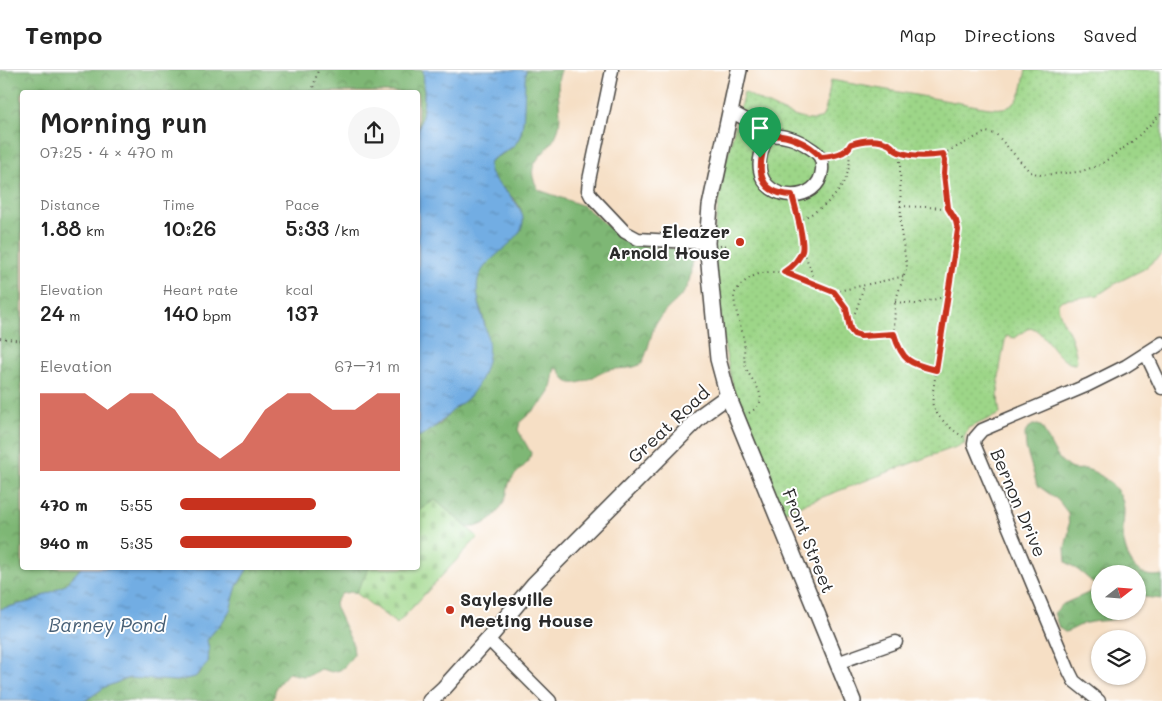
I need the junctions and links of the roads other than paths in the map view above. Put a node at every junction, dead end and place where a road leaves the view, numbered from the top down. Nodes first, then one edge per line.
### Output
1 (612, 70) edge
2 (735, 70) edge
3 (730, 111) junction
4 (767, 136) junction
5 (707, 244) junction
6 (1162, 343) edge
7 (1146, 354) junction
8 (1162, 388) edge
9 (728, 396) junction
10 (488, 639) junction
11 (896, 642) dead end
12 (837, 663) junction
13 (430, 701) edge
14 (550, 701) edge
15 (853, 701) edge
16 (1099, 701) edge

1 - 5 street
2 - 3 main road, Great Road
3 - 4 street
3 - 5 main road, Great Road
4 - 4 street
5 - 9 main road, Great Road
6 - 7 street, Bernon Drive
7 - 8 street
7 - 16 street, Bernon Drive
9 - 10 main road, Great Road
9 - 12 main road, Front Street
10 - 13 main road, Great Road
10 - 14 street
11 - 12 street
12 - 15 main road, Front Street

